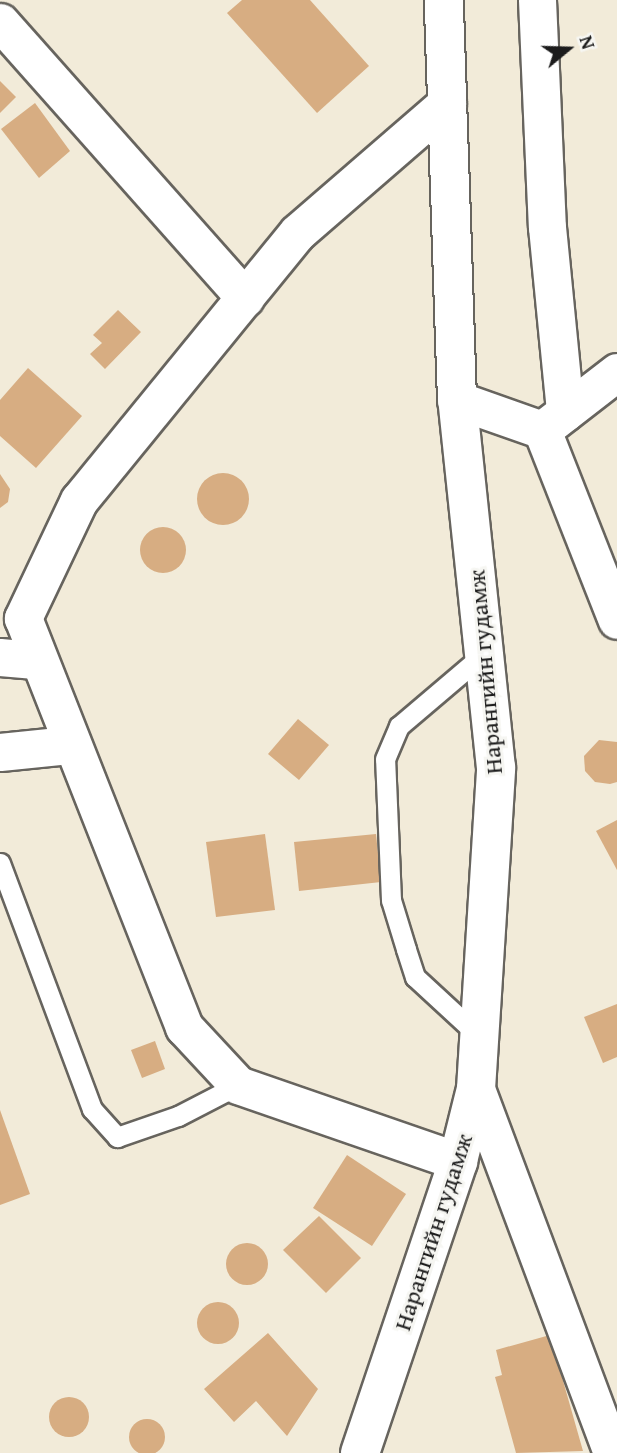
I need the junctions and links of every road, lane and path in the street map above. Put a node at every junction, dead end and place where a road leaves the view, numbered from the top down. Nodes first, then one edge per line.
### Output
1 (444, 0) edge
2 (537, 0) edge
3 (0, 22) edge
4 (447, 103) junction
5 (244, 298) junction
6 (617, 372) edge
7 (457, 400) junction
8 (554, 421) junction
9 (617, 620) edge
10 (484, 654) junction
11 (0, 657) edge
12 (38, 660) junction
13 (69, 744) junction
14 (0, 752) edge
15 (0, 863) edge
16 (479, 1036) junction
17 (238, 1085) junction
18 (476, 1089) junction
19 (458, 1161) junction
20 (360, 1453) edge
21 (612, 1453) edge

1 - 4 main road, Нарангийн гудамж
2 - 8 street
3 - 5 street
4 - 5 street
4 - 7 main road, Нарангийн гудамж
5 - 12 street
6 - 8 street
7 - 8 street
7 - 10 main road, Нарангийн гудамж
8 - 9 street
10 - 16 main road, Нарангийн гудамж
10 - 16 lane
11 - 12 street
12 - 13 street
13 - 14 street
13 - 17 street
15 - 17 lane
16 - 18 main road, Нарангийн гудамж
17 - 19 street
18 - 19 main road, Нарангийн гудамж
18 - 21 street
19 - 20 main road, Нарангийн гудамж

